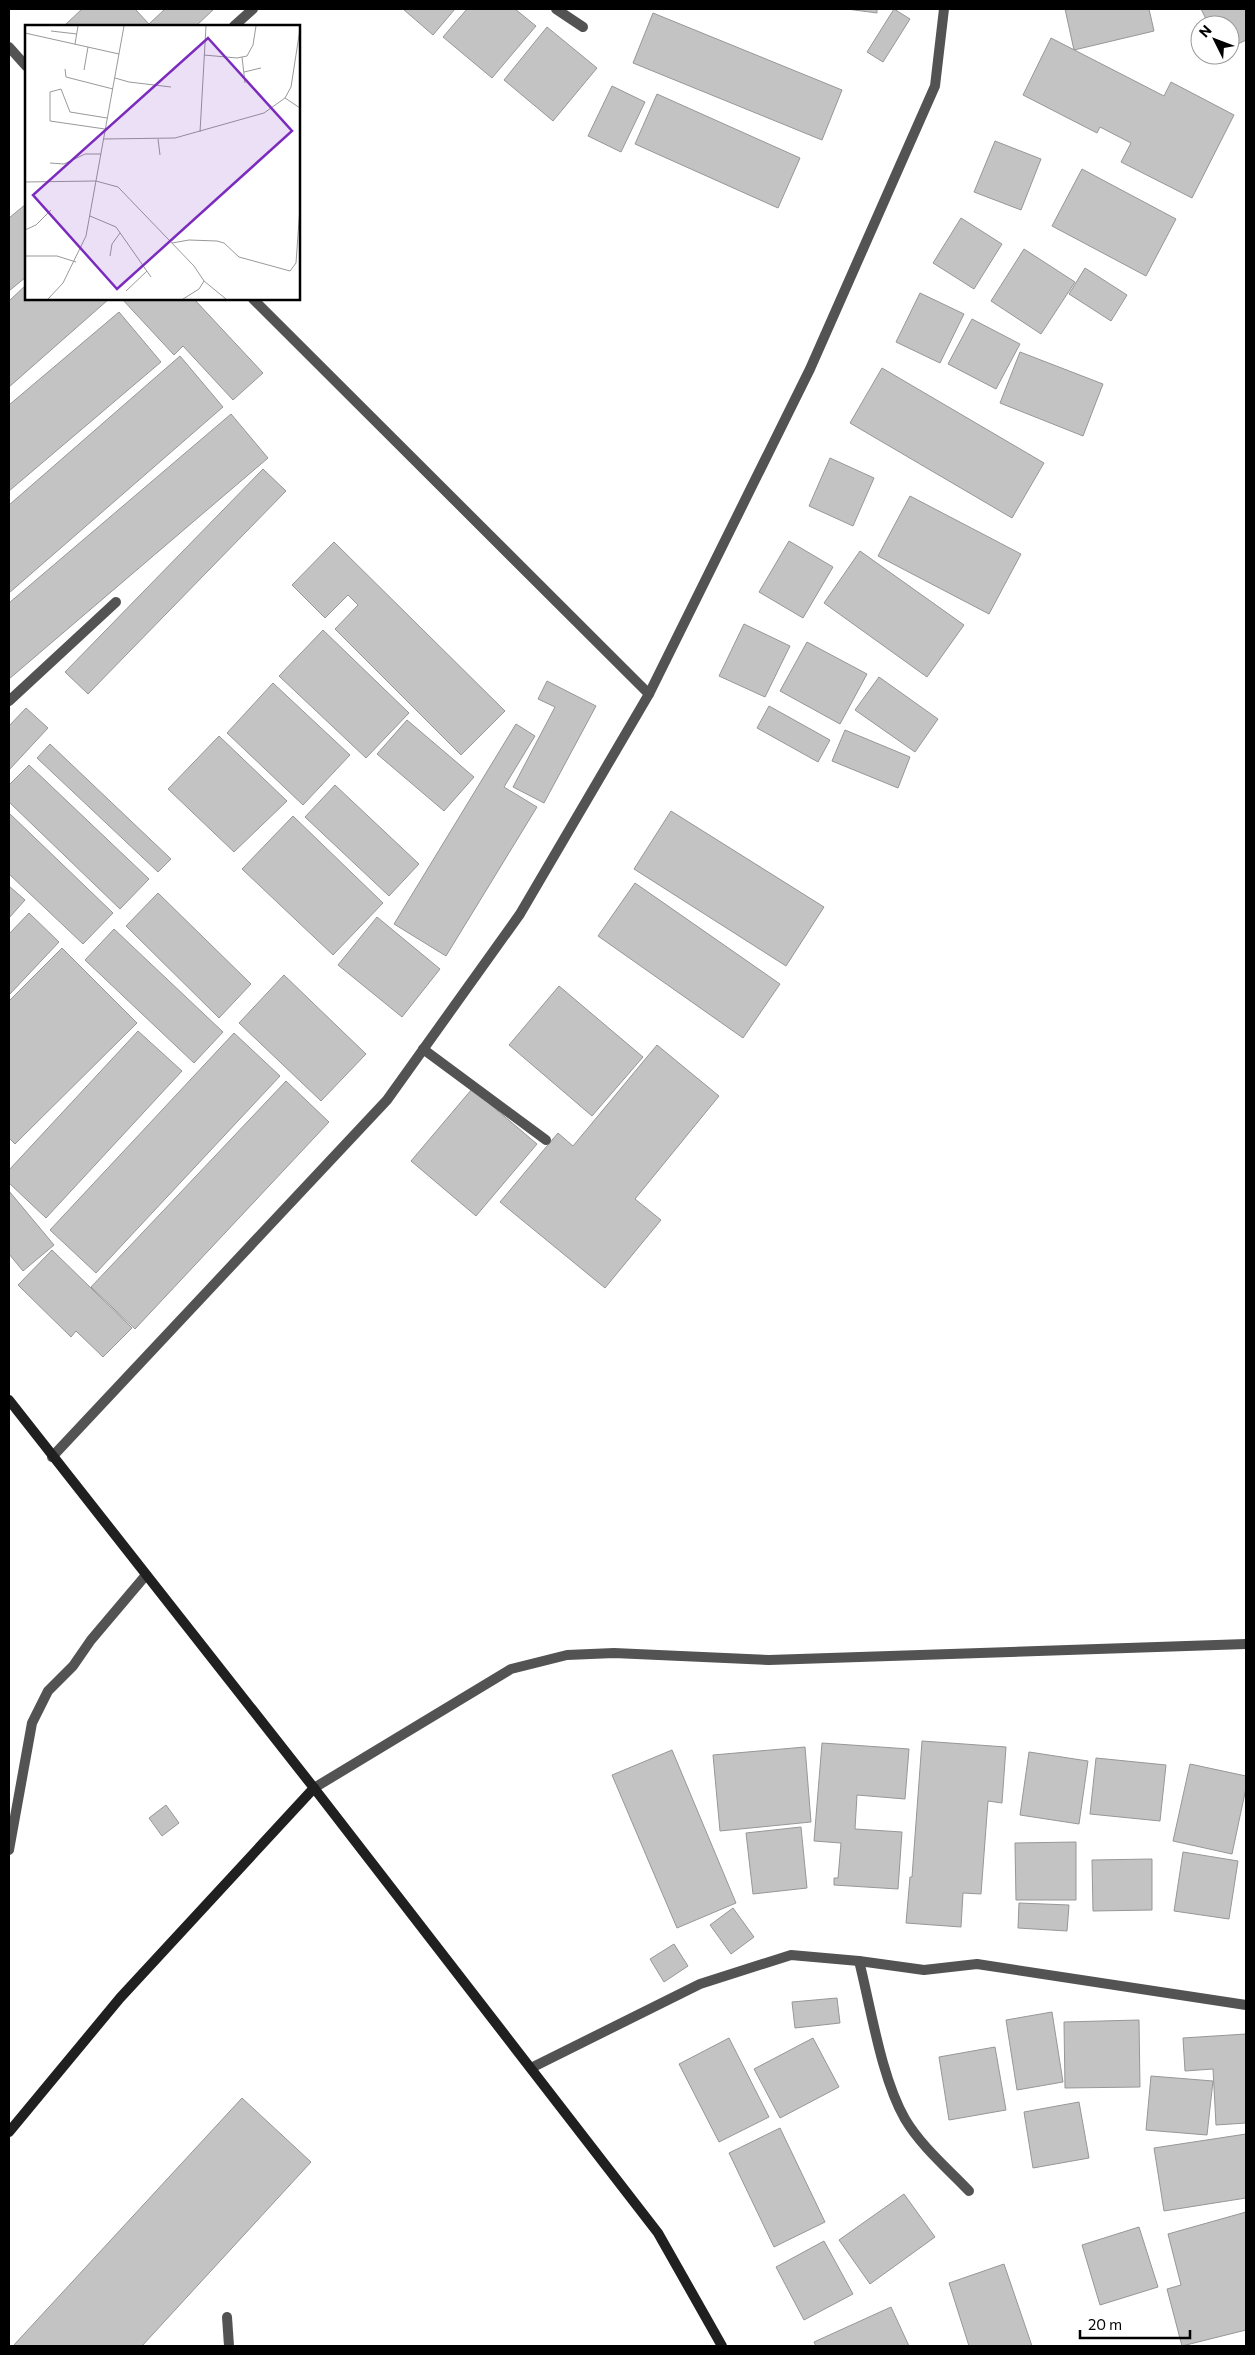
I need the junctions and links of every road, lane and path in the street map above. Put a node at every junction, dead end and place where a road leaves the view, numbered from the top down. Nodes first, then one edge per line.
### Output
1 (253, 9) edge
2 (556, 9) edge
3 (944, 9) edge
4 (235, 25) edge
5 (582, 27) dead end
6 (9, 47) edge
7 (25, 65) edge
8 (254, 300) edge
9 (116, 602) dead end
10 (650, 694) junction
11 (9, 700) edge
12 (423, 1049) junction
13 (546, 1140) dead end
14 (9, 1400) edge
15 (52, 1457) junction
16 (146, 1575) junction
17 (1246, 1644) edge
18 (314, 1788) junction
19 (9, 1850) edge
20 (859, 1960) junction
21 (1246, 2005) edge
22 (531, 2068) junction
23 (9, 2132) edge
24 (969, 2191) dead end
25 (227, 2317) dead end
26 (229, 2346) edge
27 (722, 2346) edge

1 - 4 street
2 - 5 street
3 - 10 street
6 - 7 street
8 - 10 street
9 - 11 street
10 - 12 street
12 - 13 street
12 - 15 street
14 - 15 main road
15 - 16 main road
16 - 18 main road
16 - 19 street
17 - 18 street
18 - 22 main road
18 - 23 main road
20 - 21 street
20 - 22 street
20 - 24 street
22 - 27 main road
25 - 26 street

